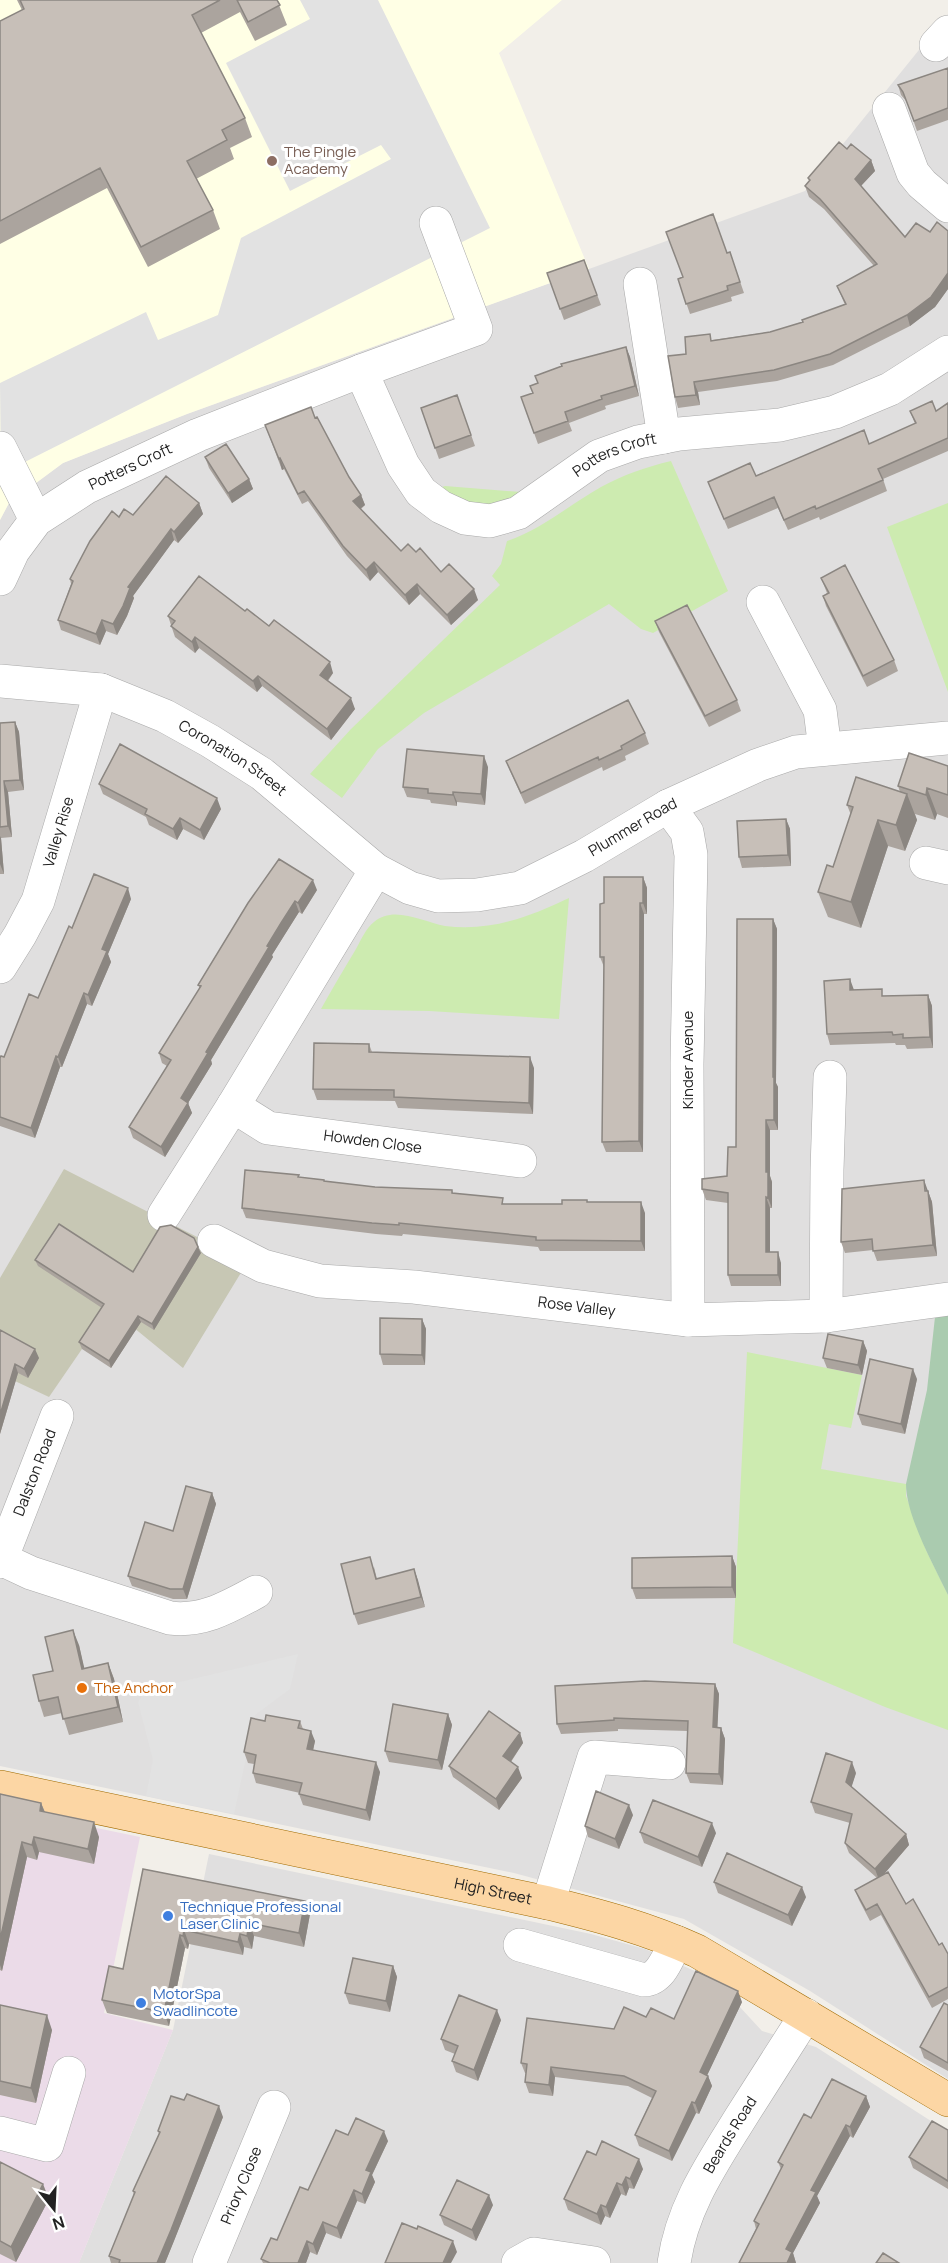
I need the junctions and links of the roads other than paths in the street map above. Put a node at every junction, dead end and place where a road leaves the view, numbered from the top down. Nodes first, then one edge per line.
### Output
1 (889, 109) dead end
2 (948, 206) edge
3 (436, 223) dead end
4 (640, 284) dead end
5 (948, 352) edge
6 (361, 371) junction
7 (664, 437) junction
8 (0, 448) edge
9 (36, 520) junction
10 (0, 579) edge
11 (763, 602) dead end
12 (0, 681) edge
13 (101, 690) junction
14 (948, 738) edge
15 (825, 749) junction
16 (668, 806) junction
17 (376, 870) junction
18 (438, 896) joint
19 (0, 967) edge
20 (830, 1077) dead end
21 (233, 1106) junction
22 (520, 1161) dead end
23 (164, 1215) dead end
24 (214, 1241) dead end
25 (948, 1299) edge
26 (826, 1316) junction
27 (688, 1320) junction
28 (57, 1416) dead end
29 (1, 1561) edge
30 (256, 1592) dead end
31 (669, 1763) dead end
32 (0, 1787) edge
33 (548, 1903) junction
34 (676, 1942) junction
35 (520, 1945) dead end
36 (806, 2015) junction
37 (69, 2073) dead end
38 (948, 2100) edge
39 (274, 2107) dead end
40 (0, 2133) edge
41 (209, 2263) edge
42 (518, 2263) edge
43 (594, 2263) edge
44 (674, 2263) edge

1 - 2 street
3 - 6 street, Potters Croft
4 - 7 street
5 - 7 street, Potters Croft
6 - 7 street, Potters Croft
6 - 9 street, Potters Croft
8 - 9 street
9 - 10 street, Potters Croft
11 - 15 street
12 - 13 street, Coronation Street
13 - 17 street, Coronation Street
13 - 19 street, Valley Rise
14 - 15 street, Plummer Road
15 - 16 street, Plummer Road
16 - 18 street, Plummer Road
16 - 27 street, Kinder Avenue
17 - 18 street, Coronation Street
17 - 21 street
20 - 26 street
21 - 22 street, Howden Close
21 - 23 street
24 - 27 street, Rose Valley
25 - 26 street, Rose Valley
26 - 27 street, Rose Valley
28 - 29 street, Dalston Road
29 - 30 street
31 - 33 street
32 - 33 main road, High Street
33 - 34 main road, High Street
34 - 35 street
34 - 36 main road, High Street
36 - 38 main road, High Street
36 - 44 street, Beards Road
37 - 40 street
39 - 41 street, Priory Close
42 - 43 street

